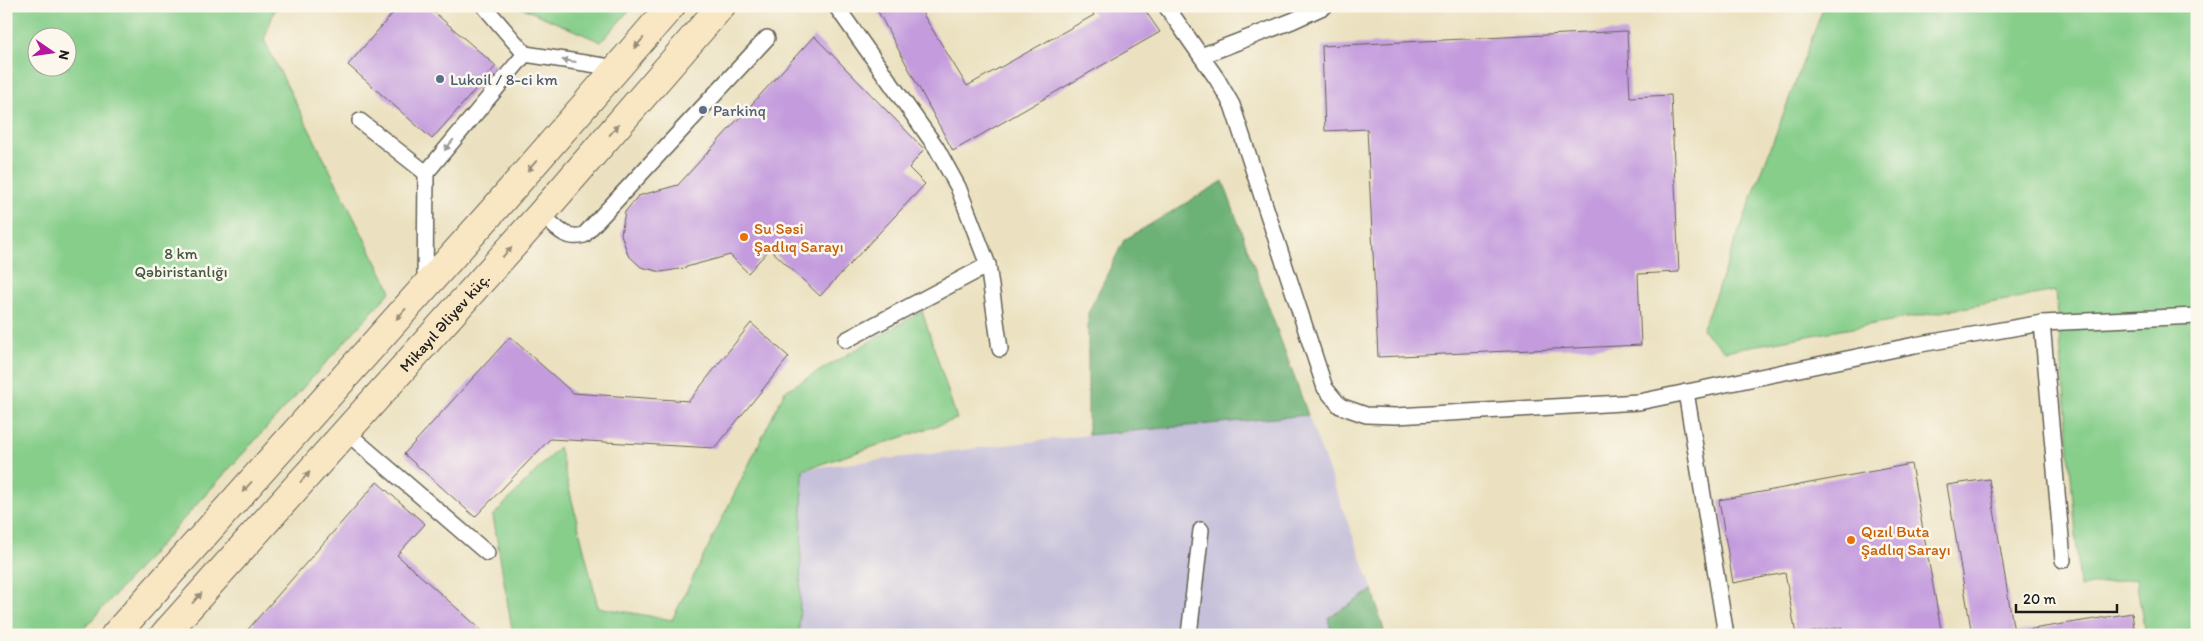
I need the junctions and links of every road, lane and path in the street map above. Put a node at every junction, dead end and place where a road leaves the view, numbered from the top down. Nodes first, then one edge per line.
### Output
1 (484, 6) edge
2 (671, 6) edge
3 (720, 6) edge
4 (836, 6) edge
5 (1166, 6) edge
6 (1325, 6) edge
7 (767, 38) dead end
8 (524, 54) junction
9 (1201, 56) junction
10 (617, 68) junction
11 (360, 121) dead end
12 (426, 173) junction
13 (541, 214) junction
14 (988, 265) junction
15 (425, 287) junction
16 (2197, 316) edge
17 (2042, 323) junction
18 (846, 340) dead end
19 (1000, 349) dead end
20 (1686, 392) junction
21 (345, 431) junction
22 (1201, 530) dead end
23 (487, 553) dead end
24 (2063, 560) dead end
25 (1725, 628) dead end
26 (115, 635) edge
27 (164, 635) edge
28 (1189, 635) edge

1 - 8 lane
2 -> 10 main road
13 -> 3 main road, Mikayıl Əliyev küç.
4 - 14 lane
5 - 9 lane
6 - 9 lane
7 - 13 lane
10 -> 8 lane
8 -> 12 lane
9 - 20 lane
10 -> 15 main road
11 - 12 lane
12 - 15 lane
21 -> 13 main road, Mikayıl Əliyev küç.
14 - 18 lane
14 - 19 lane
15 -> 26 main road
16 - 17 lane
17 - 20 lane
17 - 24 lane
20 - 25 lane
21 - 23 lane
27 -> 21 main road, Mikayıl Əliyev küç.
22 - 28 lane

